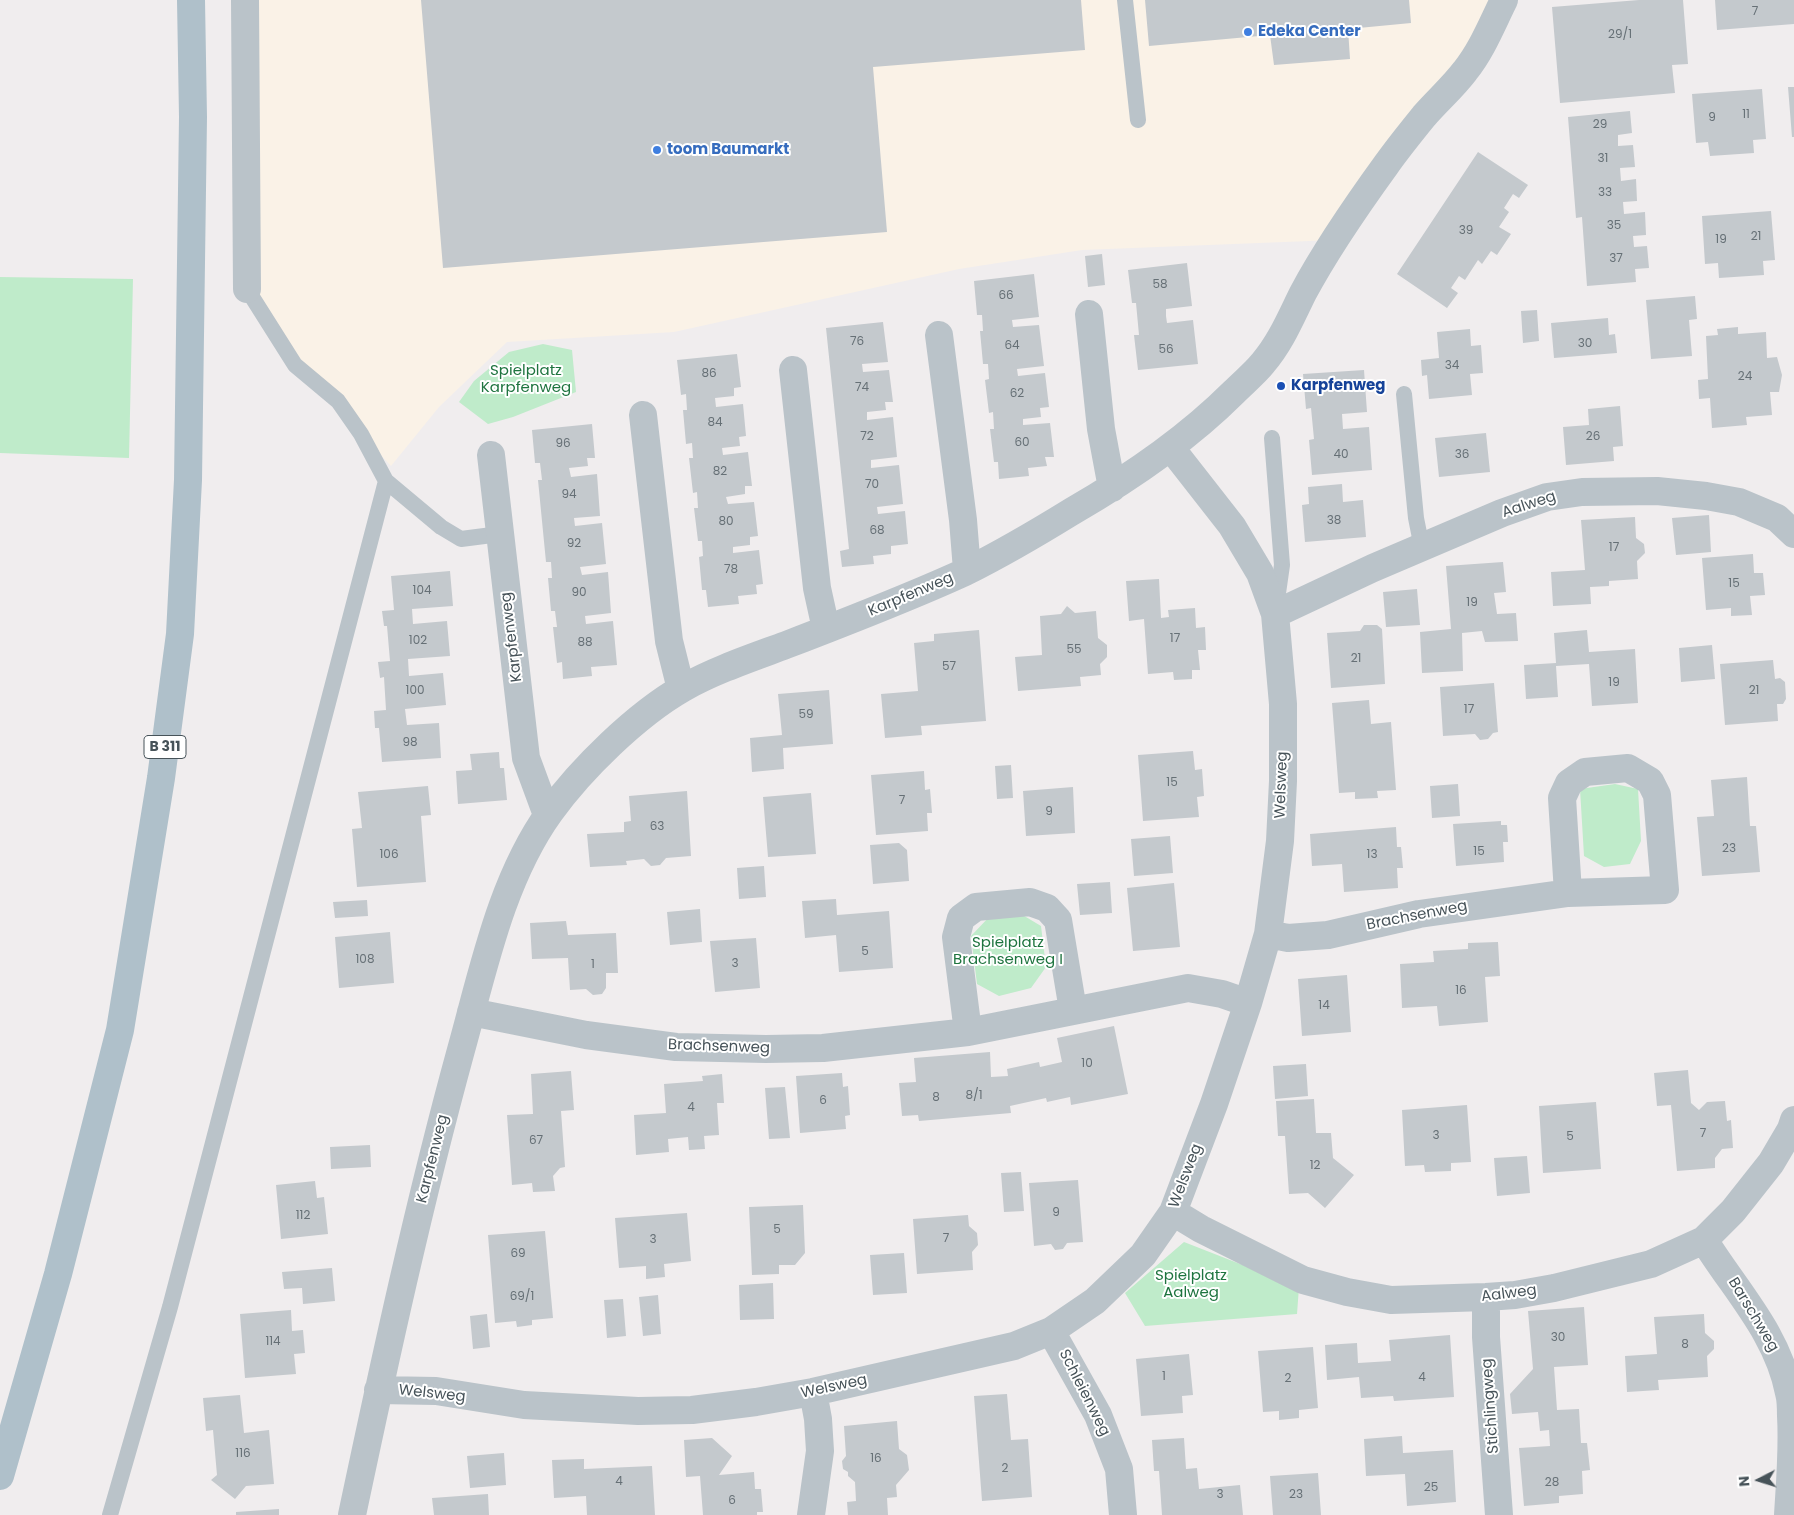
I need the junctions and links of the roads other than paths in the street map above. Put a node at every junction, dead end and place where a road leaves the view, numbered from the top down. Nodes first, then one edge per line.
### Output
1 (191, 0) edge
2 (245, 0) edge
3 (1125, 0) edge
4 (1504, 0) edge
5 (1138, 120) dead end
6 (247, 289) joint
7 (1089, 314) dead end
8 (940, 335) dead end
9 (793, 370) dead end
10 (1404, 394) dead end
11 (643, 415) dead end
12 (1272, 438) dead end
13 (1171, 448) junction
14 (491, 455) dead end
15 (386, 481) junction
16 (1112, 488) junction
17 (500, 534) junction
18 (1794, 534) edge
19 (1422, 548) junction
20 (967, 570) junction
21 (1275, 614) junction
22 (826, 630) junction
23 (681, 689) junction
24 (548, 815) junction
25 (1568, 893) junction
26 (1268, 934) junction
27 (1248, 1003) junction
28 (1073, 1010) junction
29 (471, 1012) junction
30 (968, 1032) junction
31 (1794, 1120) edge
32 (1173, 1212) junction
33 (1704, 1240) junction
34 (1486, 1297) junction
35 (1051, 1331) junction
36 (378, 1390) junction
37 (813, 1392) junction
38 (0, 1476) edge
39 (110, 1515) edge
40 (352, 1515) edge
41 (811, 1515) edge
42 (1123, 1515) edge
43 (1499, 1515) edge
44 (1788, 1515) edge

1 - 38 main road, B 311
2 - 6 street
3 - 5 lane
4 - 13 street, Karpfenweg
6 - 15 lane
7 - 16 street
8 - 20 street, Karpfenweg
9 - 22 street
10 - 19 lane
11 - 23 street
12 - 21 lane
13 - 16 street, Karpfenweg
13 - 21 street, Welsweg
14 - 17 street, Karpfenweg
15 - 17 lane
15 - 39 lane
16 - 20 street, Karpfenweg
17 - 24 street, Karpfenweg
18 - 19 street, Aalweg
19 - 21 street, Aalweg
20 - 22 street, Karpfenweg
21 - 26 street, Welsweg
22 - 23 street, Karpfenweg
23 - 24 street, Karpfenweg
24 - 29 street, Karpfenweg
25 - 25 street, Brachsenweg
25 - 26 street, Brachsenweg
26 - 27 street, Welsweg
27 - 28 street, Brachsenweg
27 - 32 street, Welsweg
28 - 30 street, Brachsenweg
28 - 30 street
29 - 30 street, Brachsenweg
29 - 36 street, Karpfenweg
31 - 33 street, Aalweg
32 - 34 street, Aalweg
32 - 35 street, Welsweg
33 - 34 street, Aalweg
33 - 44 street, Barschweg
34 - 43 street, Stichlingweg
35 - 37 street, Welsweg
35 - 42 street, Schleienweg
36 - 37 street, Welsweg
36 - 40 street, Karpfenweg
37 - 41 street

